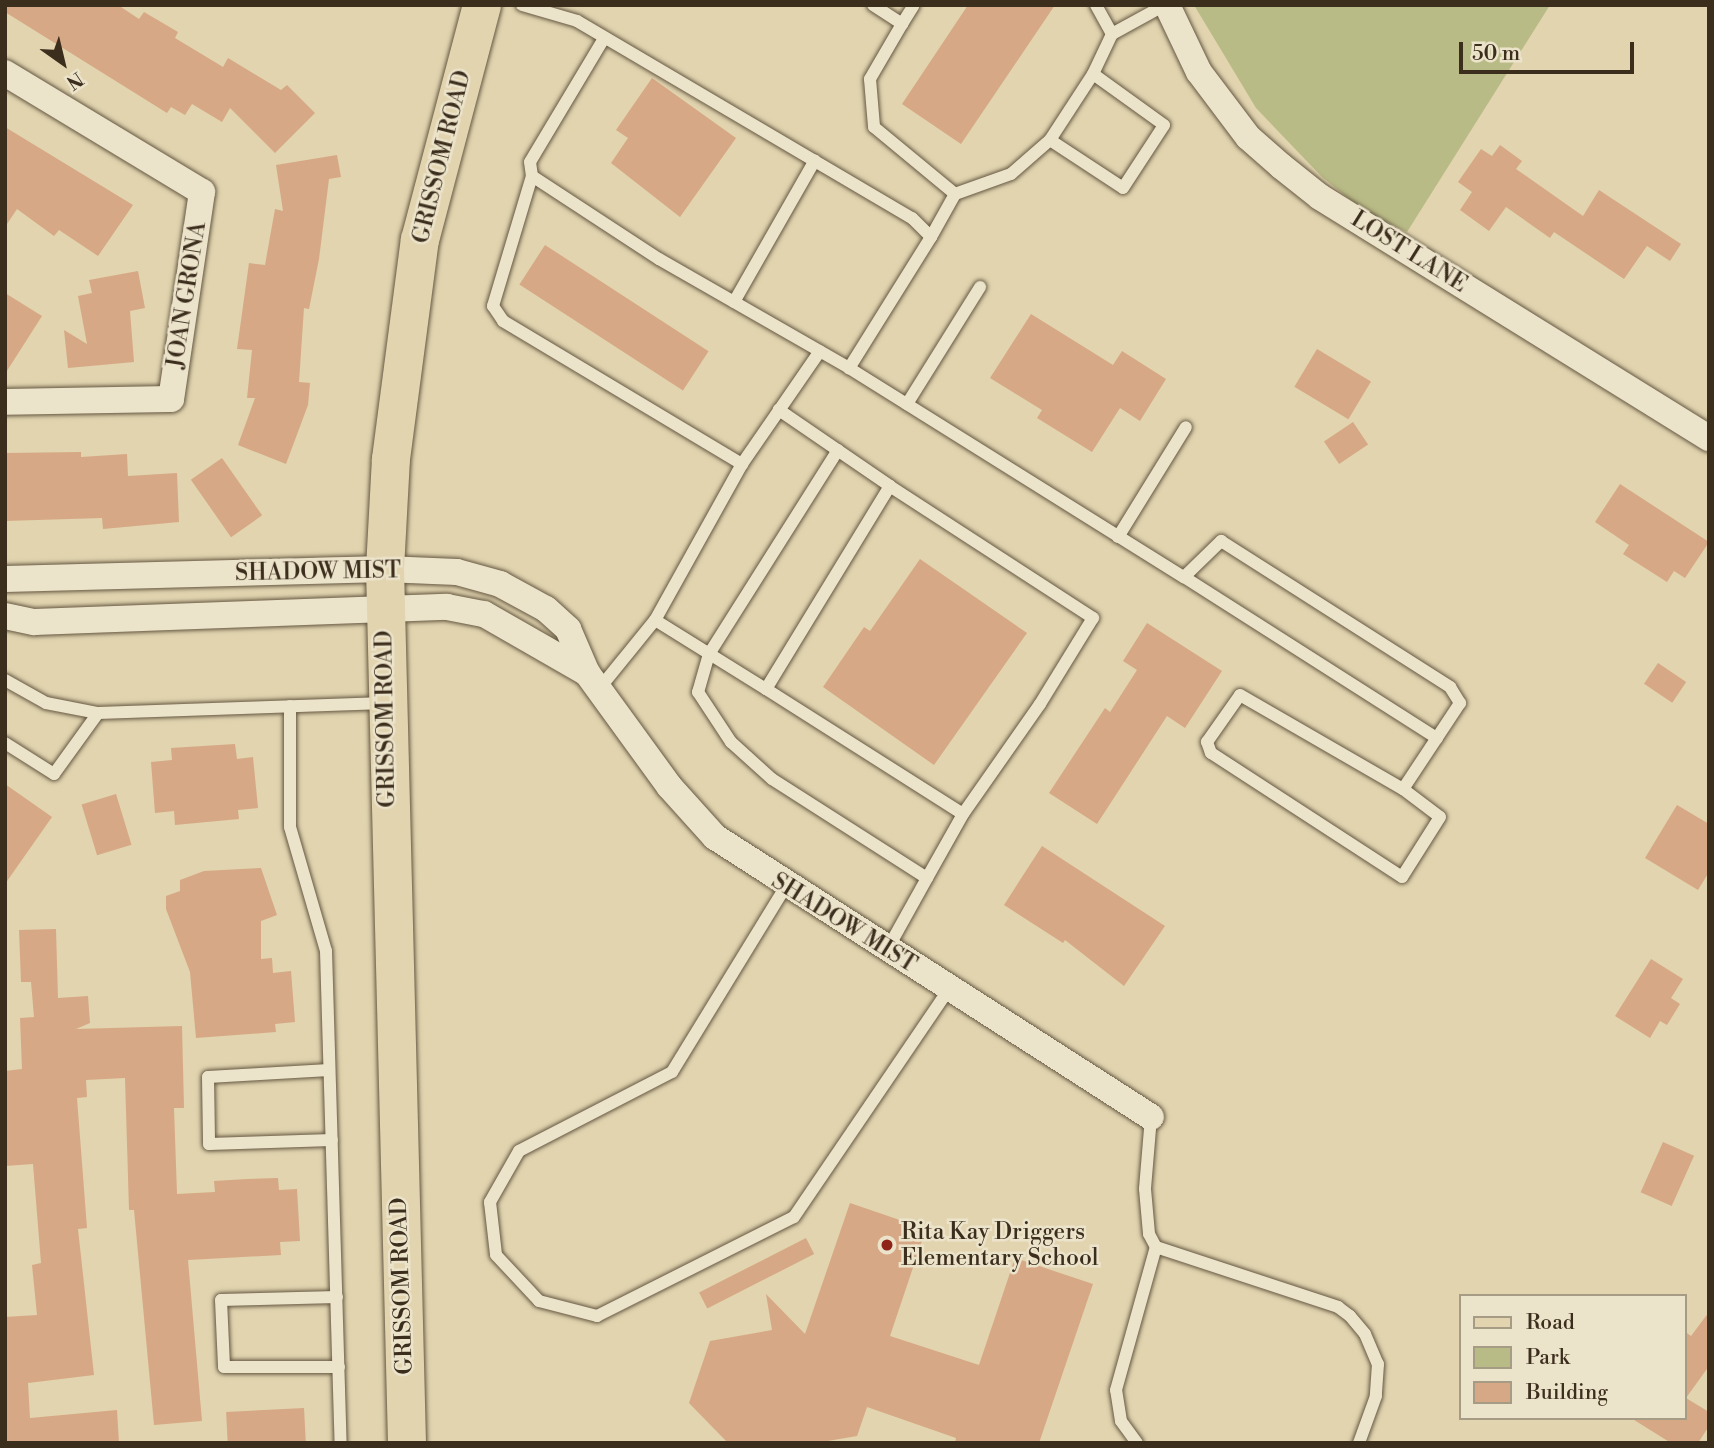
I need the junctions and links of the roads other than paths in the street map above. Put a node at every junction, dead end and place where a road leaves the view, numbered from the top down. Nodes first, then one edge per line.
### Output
1 (482, 5) edge
2 (522, 5) edge
3 (873, 5) edge
4 (914, 5) edge
5 (1096, 5) edge
6 (1166, 5) edge
7 (902, 24) junction
8 (1112, 34) junction
9 (603, 40) junction
10 (5, 73) edge
11 (1093, 74) junction
12 (1049, 140) junction
13 (815, 160) junction
14 (531, 176) junction
15 (955, 194) junction
16 (931, 237) junction
17 (980, 287) dead end
18 (734, 302) junction
19 (820, 351) junction
20 (849, 368) junction
21 (5, 402) edge
22 (906, 404) junction
23 (779, 410) junction
24 (1186, 427) dead end
25 (1709, 438) edge
26 (838, 450) junction
27 (742, 464) junction
28 (890, 486) junction
29 (1118, 537) junction
30 (385, 569) junction
31 (1184, 577) junction
32 (5, 579) edge
33 (384, 610) junction
34 (5, 617) edge
35 (655, 620) junction
36 (709, 654) junction
37 (593, 680) junction
38 (5, 681) edge
39 (766, 689) junction
40 (386, 703) junction
41 (290, 706) junction
42 (98, 713) junction
43 (1437, 738) junction
44 (5, 743) edge
45 (1403, 789) junction
46 (963, 814) junction
47 (927, 878) junction
48 (786, 886) junction
49 (887, 950) junction
50 (949, 989) junction
51 (329, 1070) junction
52 (1151, 1117) joint
53 (332, 1140) junction
54 (1156, 1247) junction
55 (337, 1297) junction
56 (339, 1367) junction
57 (341, 1443) edge
58 (407, 1443) edge
59 (1137, 1443) edge
60 (1359, 1443) edge

1 - 30 main road, GRISSOM ROAD
2 - 9 lane
3 - 7 lane
4 - 7 lane
5 - 8 lane
6 - 8 lane
6 - 25 street, LOST LANE
7 - 15 lane
8 - 11 lane
9 - 13 lane
9 - 14 lane
10 - 21 street, JOAN GRONA
11 - 12 lane
11 - 12 lane
12 - 15 lane
13 - 16 lane
13 - 18 lane
14 - 18 lane
14 - 27 lane
15 - 16 lane
16 - 20 lane
17 - 22 lane
18 - 19 lane
19 - 20 lane
19 - 23 lane
20 - 22 lane
22 - 29 lane
23 - 26 lane
23 - 27 lane
24 - 29 lane
26 - 28 lane
26 - 36 lane
27 - 35 lane
28 - 39 lane
28 - 46 lane
29 - 31 lane
30 - 32 street, SHADOW MIST
30 - 33 main road, GRISSOM ROAD
30 - 37 street, SHADOW MIST
31 - 43 lane
31 - 43 lane
33 - 34 street, SHADOW MIST
33 - 37 street, SHADOW MIST
33 - 40 main road, GRISSOM ROAD
35 - 36 lane
35 - 37 lane
36 - 39 lane
36 - 47 lane
37 - 48 street, SHADOW MIST
38 - 42 lane
39 - 46 lane
40 - 41 lane
40 - 58 main road, GRISSOM ROAD
41 - 42 lane
41 - 51 lane
42 - 44 lane
43 - 45 lane
45 - 45 lane
46 - 47 lane
47 - 49 lane
48 - 49 street, SHADOW MIST
48 - 50 lane
49 - 50 street, SHADOW MIST
50 - 52 street, SHADOW MIST
51 - 53 lane
51 - 53 lane
52 - 54 lane
53 - 55 lane
54 - 59 lane
54 - 60 lane
55 - 56 lane
55 - 56 lane
56 - 57 lane

